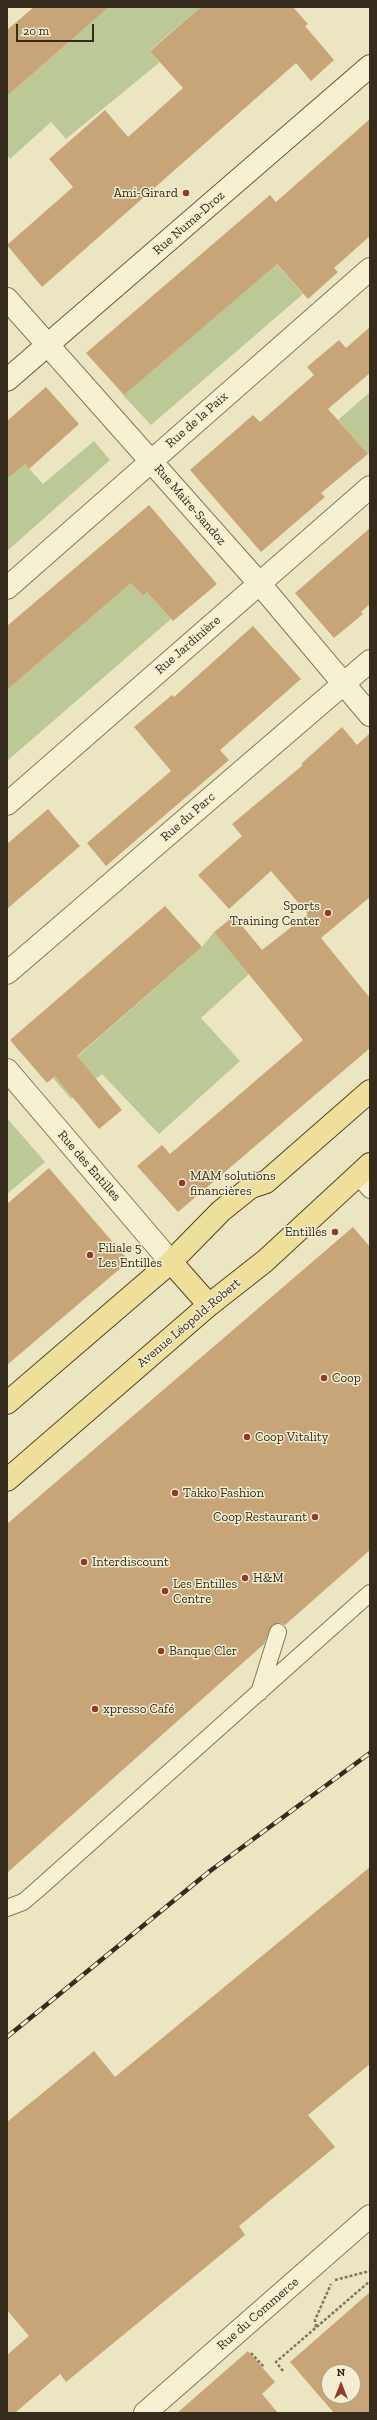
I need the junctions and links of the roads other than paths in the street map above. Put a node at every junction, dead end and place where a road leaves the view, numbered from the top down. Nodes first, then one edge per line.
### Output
1 (370, 66) edge
2 (370, 269) edge
3 (7, 299) edge
4 (48, 346) junction
5 (7, 380) edge
6 (151, 461) junction
7 (370, 486) edge
8 (259, 583) junction
9 (7, 588) edge
10 (370, 662) edge
11 (343, 684) junction
12 (370, 715) edge
13 (7, 804) edge
14 (7, 973) edge
15 (7, 1070) edge
16 (370, 1091) edge
17 (366, 1176) edge
18 (171, 1262) junction
19 (208, 1305) junction
20 (7, 1403) edge
21 (7, 1480) edge
22 (370, 1593) edge
23 (278, 1632) dead end
24 (259, 1693) junction
25 (7, 1908) edge
26 (370, 2216) edge
27 (145, 2413) edge

1 - 4 street, Rue Numa-Droz
2 - 6 street, Rue de la Paix
3 - 4 street, Rue Maire-Sandoz
4 - 5 street, Rue Numa-Droz
4 - 6 street, Rue Maire-Sandoz
6 - 8 street, Rue Maire-Sandoz
6 - 9 street, Rue de la Paix
7 - 8 street, Rue Jardinière
8 - 11 street, Rue Maire-Sandoz
8 - 13 street, Rue Jardinière
10 - 11 street, Rue du Parc
11 - 12 street, Rue Maire-Sandoz
11 - 14 street, Rue du Parc
15 - 18 street, Rue des Entilles
16 - 18 main road
17 - 19 main road, Avenue Léopold-Robert
18 - 19 main road
18 - 20 main road
19 - 21 main road, Avenue Léopold-Robert
22 - 24 lane
23 - 24 lane
24 - 25 lane
26 - 27 street, Rue du Commerce

